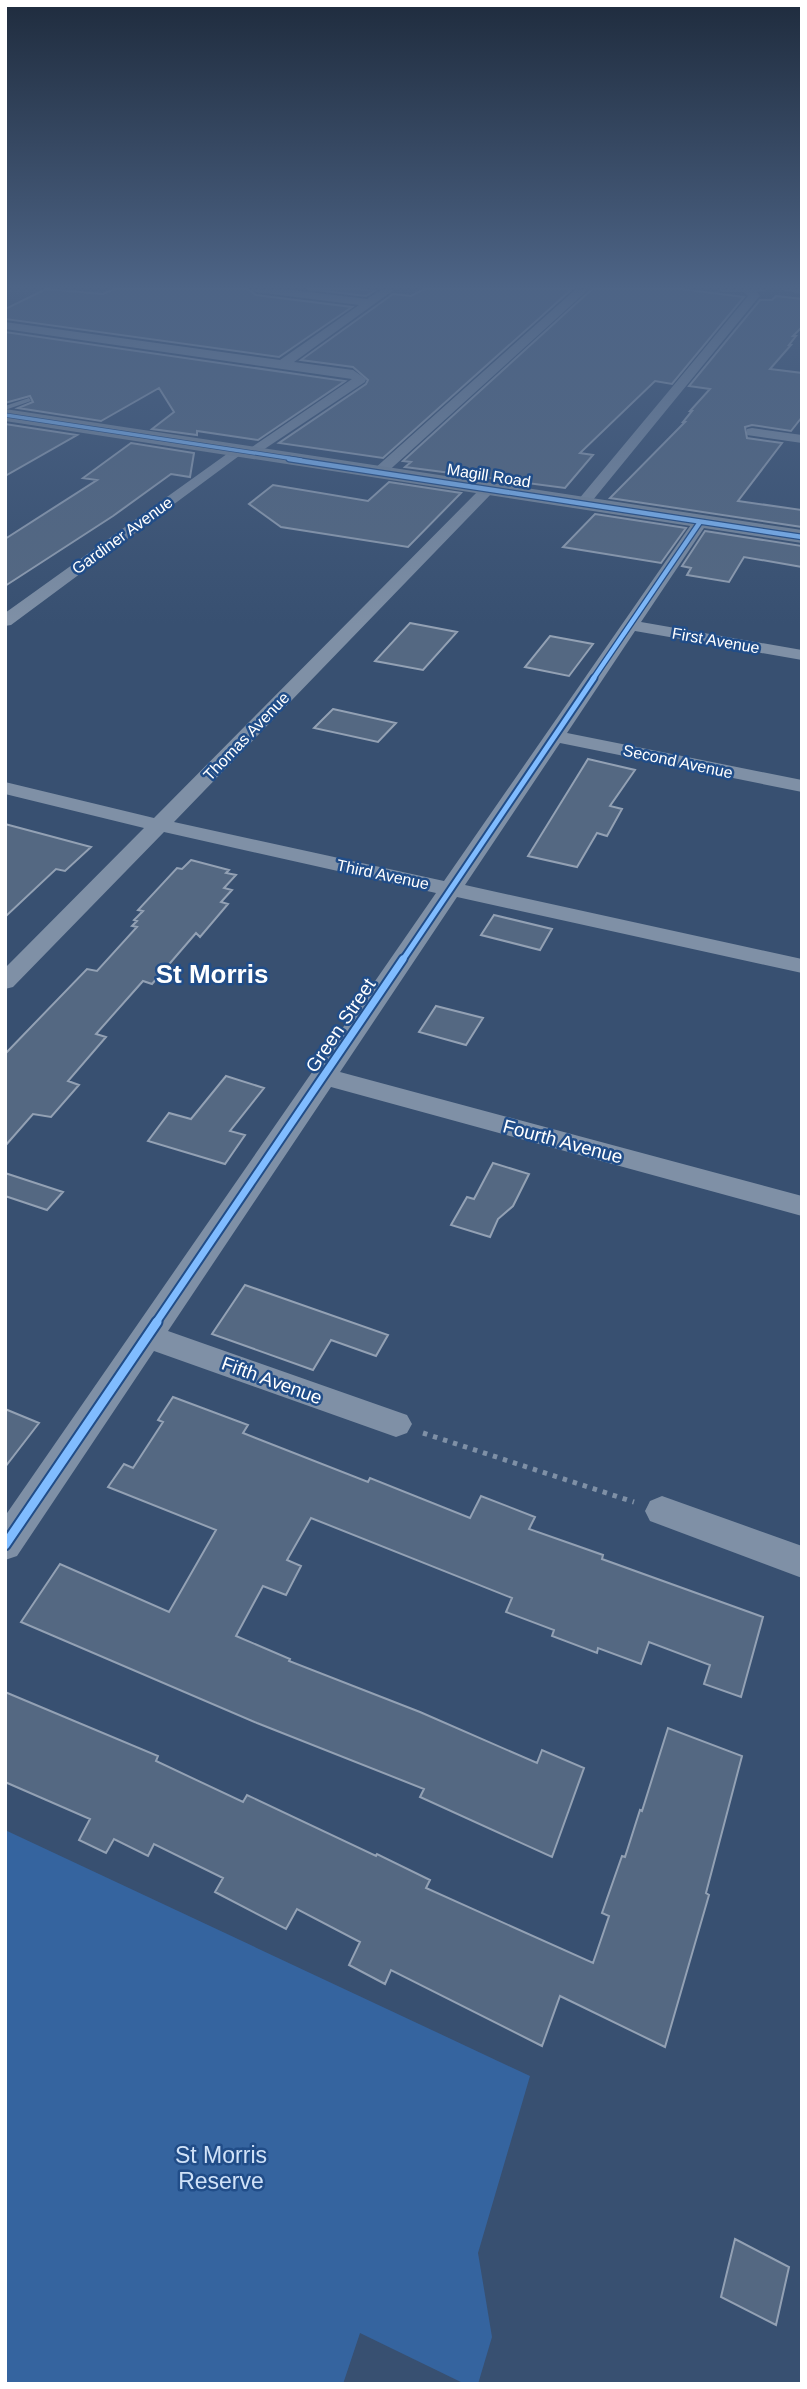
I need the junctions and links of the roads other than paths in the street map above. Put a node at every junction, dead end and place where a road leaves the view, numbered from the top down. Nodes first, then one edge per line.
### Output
1 (326, 400) edge
2 (458, 400) edge
3 (668, 400) edge
4 (8, 415) edge
5 (752, 432) dead end
6 (802, 439) edge
7 (246, 451) junction
8 (379, 471) junction
9 (488, 489) junction
10 (583, 503) junction
11 (700, 522) junction
12 (802, 537) edge
13 (5, 621) edge
14 (630, 625) junction
15 (802, 655) edge
16 (555, 736) junction
17 (802, 786) edge
18 (5, 788) edge
19 (159, 825) junction
20 (451, 888) junction
21 (802, 966) edge
22 (5, 982) edge
23 (323, 1076) junction
24 (802, 1206) edge
25 (148, 1336) junction
26 (396, 1424) road end
27 (662, 1511) road end
28 (5, 1545) edge
29 (802, 1562) edge

1 - 7 street, Gardiner Avenue
2 - 8 street
3 - 10 street
4 - 7 main road, Magill Road
5 - 6 street
7 - 8 main road, Magill Road
7 - 13 street, Gardiner Avenue
8 - 9 main road, Magill Road
9 - 10 main road, Magill Road
9 - 19 street, Thomas Avenue
10 - 11 main road, Magill Road
11 - 12 main road, Magill Road
11 - 14 street, Green Street
14 - 15 street, First Avenue
14 - 16 street, Green Street
16 - 17 street, Second Avenue
16 - 20 street, Green Street
18 - 19 street, Third Avenue
19 - 20 street, Third Avenue
19 - 22 street, Thomas Avenue
20 - 21 street, Third Avenue
20 - 23 street, Green Street
23 - 24 street, Fourth Avenue
23 - 25 street, Green Street
25 - 26 street, Fifth Avenue
25 - 28 street, Green Street
27 - 29 street

